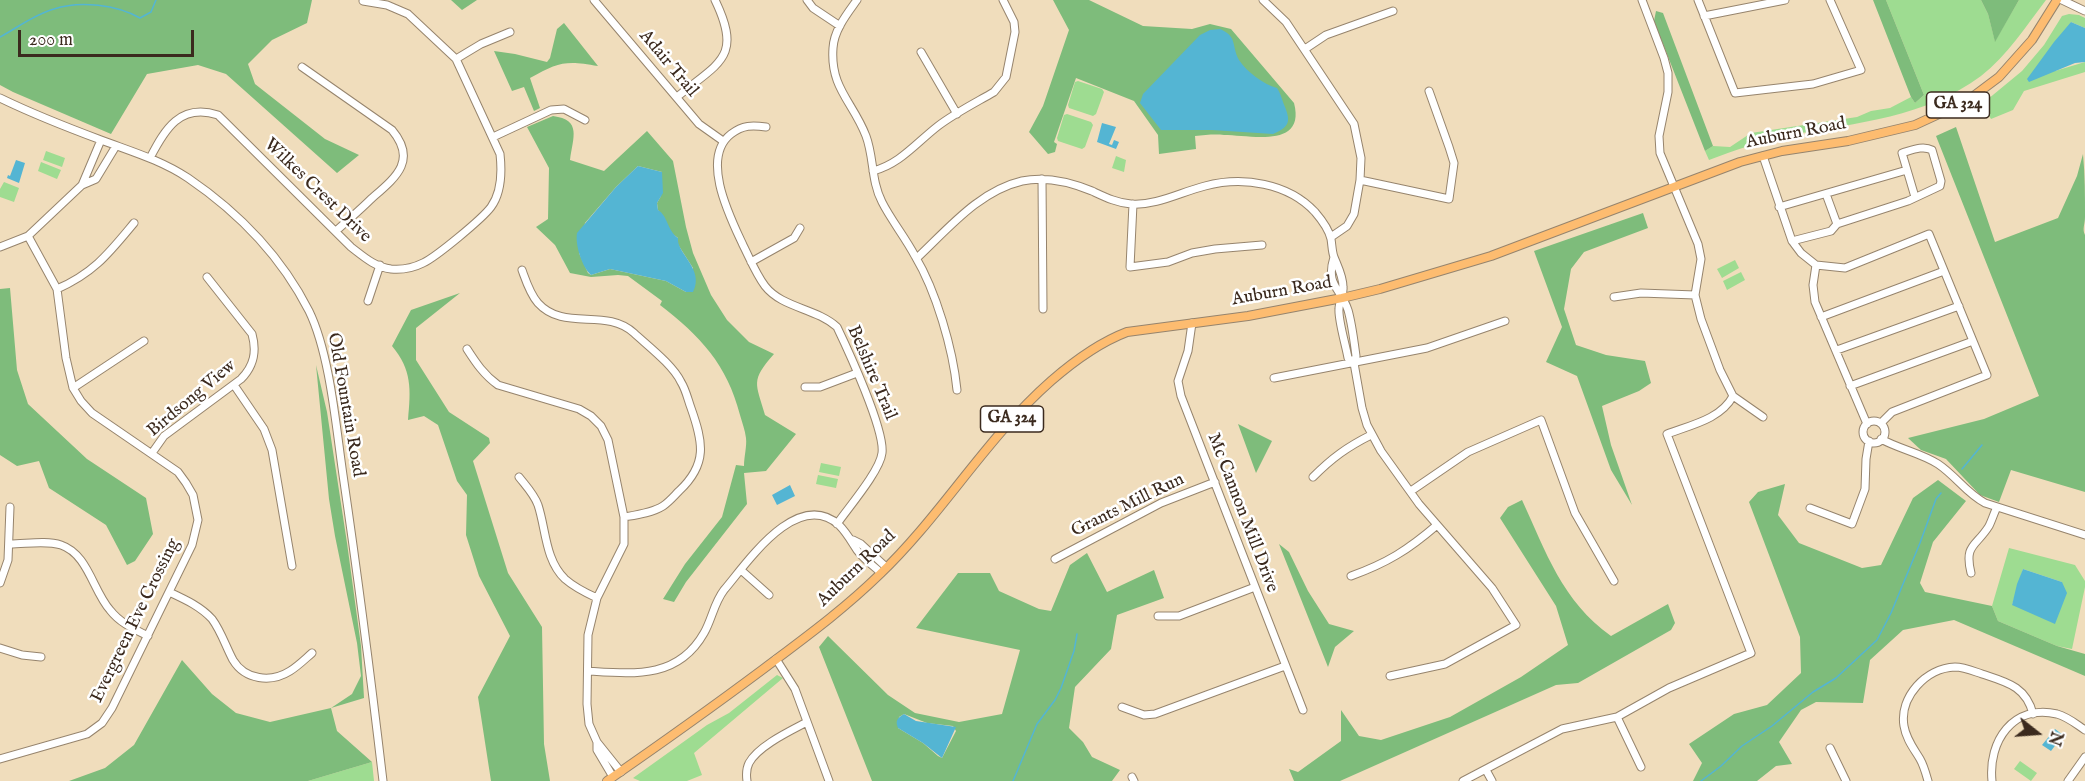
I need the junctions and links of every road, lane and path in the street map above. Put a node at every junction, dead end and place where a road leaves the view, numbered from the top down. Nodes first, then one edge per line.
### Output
1 (594, 0) edge
2 (715, 0) edge
3 (807, 0) edge
4 (857, 0) edge
5 (1003, 0) edge
6 (1263, 0) edge
7 (1642, 0) edge
8 (1698, 0) edge
9 (1785, 0) edge
10 (1830, 0) edge
11 (2057, 0) edge
12 (2062, 0) edge
13 (363, 1) edge
14 (1393, 11) dead end
15 (2085, 11) edge
16 (1704, 16) junction
17 (840, 26) junction
18 (510, 32) dead end
19 (1305, 49) junction
20 (921, 52) dead end
21 (456, 59) junction
22 (302, 68) dead end
23 (1429, 91) dead end
24 (0, 98) edge
25 (677, 98) junction
26 (957, 114) junction
27 (585, 120) dead end
28 (766, 127) dead end
29 (493, 137) junction
30 (101, 140) junction
31 (723, 141) junction
32 (116, 146) junction
33 (1763, 156) junction
34 (150, 158) junction
35 (1907, 170) junction
36 (873, 171) junction
37 (1042, 179) junction
38 (1360, 180) junction
39 (82, 185) junction
40 (1674, 189) junction
41 (1826, 194) junction
42 (1915, 197) junction
43 (1133, 204) junction
44 (1779, 207) junction
45 (134, 223) dead end
46 (1837, 224) junction
47 (800, 228) dead end
48 (336, 231) junction
49 (28, 236) junction
50 (1330, 237) junction
51 (1792, 241) junction
52 (1262, 245) dead end
53 (0, 248) edge
54 (917, 258) junction
55 (751, 262) junction
56 (1816, 265) junction
57 (380, 266) junction
58 (522, 270) dead end
59 (1944, 271) junction
60 (207, 277) dead end
61 (57, 289) junction
62 (1695, 295) junction
63 (1614, 297) dead end
64 (1342, 298) junction
65 (368, 301) dead end
66 (1959, 306) junction
67 (1043, 309) dead end
68 (1821, 317) junction
69 (1505, 321) dead end
70 (1192, 323) junction
71 (144, 341) dead end
72 (1973, 341) junction
73 (467, 349) dead end
74 (1837, 350) junction
75 (1354, 363) junction
76 (857, 373) junction
77 (1274, 378) dead end
78 (234, 385) junction
79 (1850, 386) junction
80 (805, 387) dead end
81 (73, 388) junction
82 (957, 390) dead end
83 (1733, 396) junction
84 (1763, 417) dead end
85 (1881, 423) junction
86 (1867, 424) junction
87 (1371, 435) junction
88 (1881, 440) junction
89 (1869, 441) junction
90 (152, 453) junction
91 (519, 477) dead end
92 (1313, 477) dead end
93 (1215, 482) junction
94 (1411, 491) junction
95 (10, 507) dead end
96 (1997, 507) junction
97 (1810, 508) dead end
98 (624, 517) junction
99 (837, 524) junction
100 (1437, 525) junction
101 (2085, 535) edge
102 (10, 544) junction
103 (1055, 559) dead end
104 (292, 566) dead end
105 (741, 570) junction
106 (884, 570) junction
107 (1971, 573) dead end
108 (1351, 576) dead end
109 (1614, 581) dead end
110 (0, 583) edge
111 (1255, 587) junction
112 (169, 592) junction
113 (769, 595) dead end
114 (597, 598) junction
115 (1158, 616) dead end
116 (148, 636) junction
117 (0, 648) edge
118 (312, 653) dead end
119 (41, 657) dead end
120 (776, 659) junction
121 (1285, 666) junction
122 (588, 671) junction
123 (1390, 676) dead end
124 (1122, 707) dead end
125 (1303, 710) dead end
126 (2032, 714) junction
127 (1617, 717) junction
128 (807, 722) junction
129 (2085, 730) edge
130 (1830, 748) dead end
131 (2085, 757) edge
132 (0, 759) edge
133 (1641, 767) dead end
134 (1486, 770) junction
135 (614, 776) edge
136 (383, 781) edge
137 (747, 781) edge
138 (828, 781) edge
139 (1463, 781) edge
140 (1492, 781) edge
141 (1846, 781) edge
142 (1928, 781) edge
143 (1992, 781) edge
144 (2068, 781) edge

1 - 25 street, Adair Trail
2 - 25 street
3 - 17 street
4 - 17 street
5 - 26 street
6 - 19 street
7 - 40 street
8 - 16 street
9 - 16 street
10 - 16 street
11 - 33 main road, Auburn Road / GA 324
12 - 15 street
13 - 21 street, Wilkes Crest Drive
14 - 19 street
17 - 36 street
18 - 21 street
19 - 38 street
20 - 26 street
21 - 29 street, Wilkes Crest Drive
22 - 48 street
23 - 38 street
24 - 30 street, Old Fountain Road
25 - 31 street, Adair Trail
26 - 36 street
27 - 29 street
28 - 31 street
29 - 57 street, Wilkes Crest Drive
30 - 32 street, Old Fountain Road
30 - 39 street
31 - 55 street, Belshire Trail
32 - 34 street, Old Fountain Road
32 - 39 street
33 - 40 main road, Auburn Road / GA 324
33 - 44 street
34 - 48 street, Wilkes Crest Drive
34 - 136 street, Old Fountain Road
35 - 41 street
35 - 42 street
35 - 42 street
36 - 54 street
37 - 43 street
37 - 54 street
37 - 67 street
38 - 50 street
39 - 49 street
40 - 62 street
40 - 64 main road, Auburn Road / GA 324
41 - 44 street
41 - 46 street
42 - 46 street
43 - 50 street
43 - 52 street
44 - 51 street
45 - 61 street
46 - 51 street
47 - 55 street
48 - 57 street, Wilkes Crest Drive
49 - 53 street
49 - 61 street, Evergreen Eve Crossing
50 - 64 street
51 - 56 street
54 - 82 street
55 - 76 street, Belshire Trail
56 - 59 street
56 - 68 street
57 - 65 street
58 - 98 street
59 - 66 street
59 - 68 street
60 - 78 street, Birdsong View
61 - 81 street, Evergreen Eve Crossing
62 - 63 street
62 - 83 street
64 - 70 main road, Auburn Road / GA 324
64 - 75 street
66 - 72 street
66 - 74 street
68 - 74 street
69 - 75 street
70 - 93 street, Mc Cannon Mill Drive
70 - 106 main road, Auburn Road / GA 324
71 - 81 street
72 - 79 street
72 - 85 street
73 - 98 street
74 - 79 street
75 - 77 street
75 - 87 street
76 - 80 street
76 - 99 street, Belshire Trail
78 - 90 street, Birdsong View
78 - 104 street
79 - 86 street
81 - 90 street, Evergreen Eve Crossing
83 - 84 street
83 - 127 street
85 - 86 street
85 - 88 street
86 - 89 street
87 - 92 street
87 - 94 street
88 - 89 street
88 - 96 street
89 - 97 street
90 - 112 street, Evergreen Eve Crossing
91 - 114 street
93 - 103 street, Grants Mill Run
93 - 111 street, Mc Cannon Mill Drive
94 - 100 street
94 - 109 street
95 - 102 street
96 - 101 street
96 - 107 street
98 - 114 street
99 - 105 street
99 - 106 street
100 - 108 street
100 - 123 street
102 - 110 street
102 - 116 street
105 - 113 street
105 - 122 street
106 - 120 main road, Auburn Road / GA 324
111 - 115 street
111 - 121 street, Mc Cannon Mill Drive
112 - 116 street, Evergreen Eve Crossing
112 - 118 street
114 - 122 street
116 - 132 street, Evergreen Eve Crossing
117 - 119 street
120 - 128 street
120 - 135 main road, Auburn Road / GA 324
121 - 124 street
121 - 125 street, Mc Cannon Mill Drive
122 - 135 street
126 - 129 street
126 - 142 street
126 - 143 street
127 - 133 street
127 - 134 street
128 - 137 street
128 - 138 street
130 - 141 street
131 - 144 street
134 - 139 street
134 - 140 street

